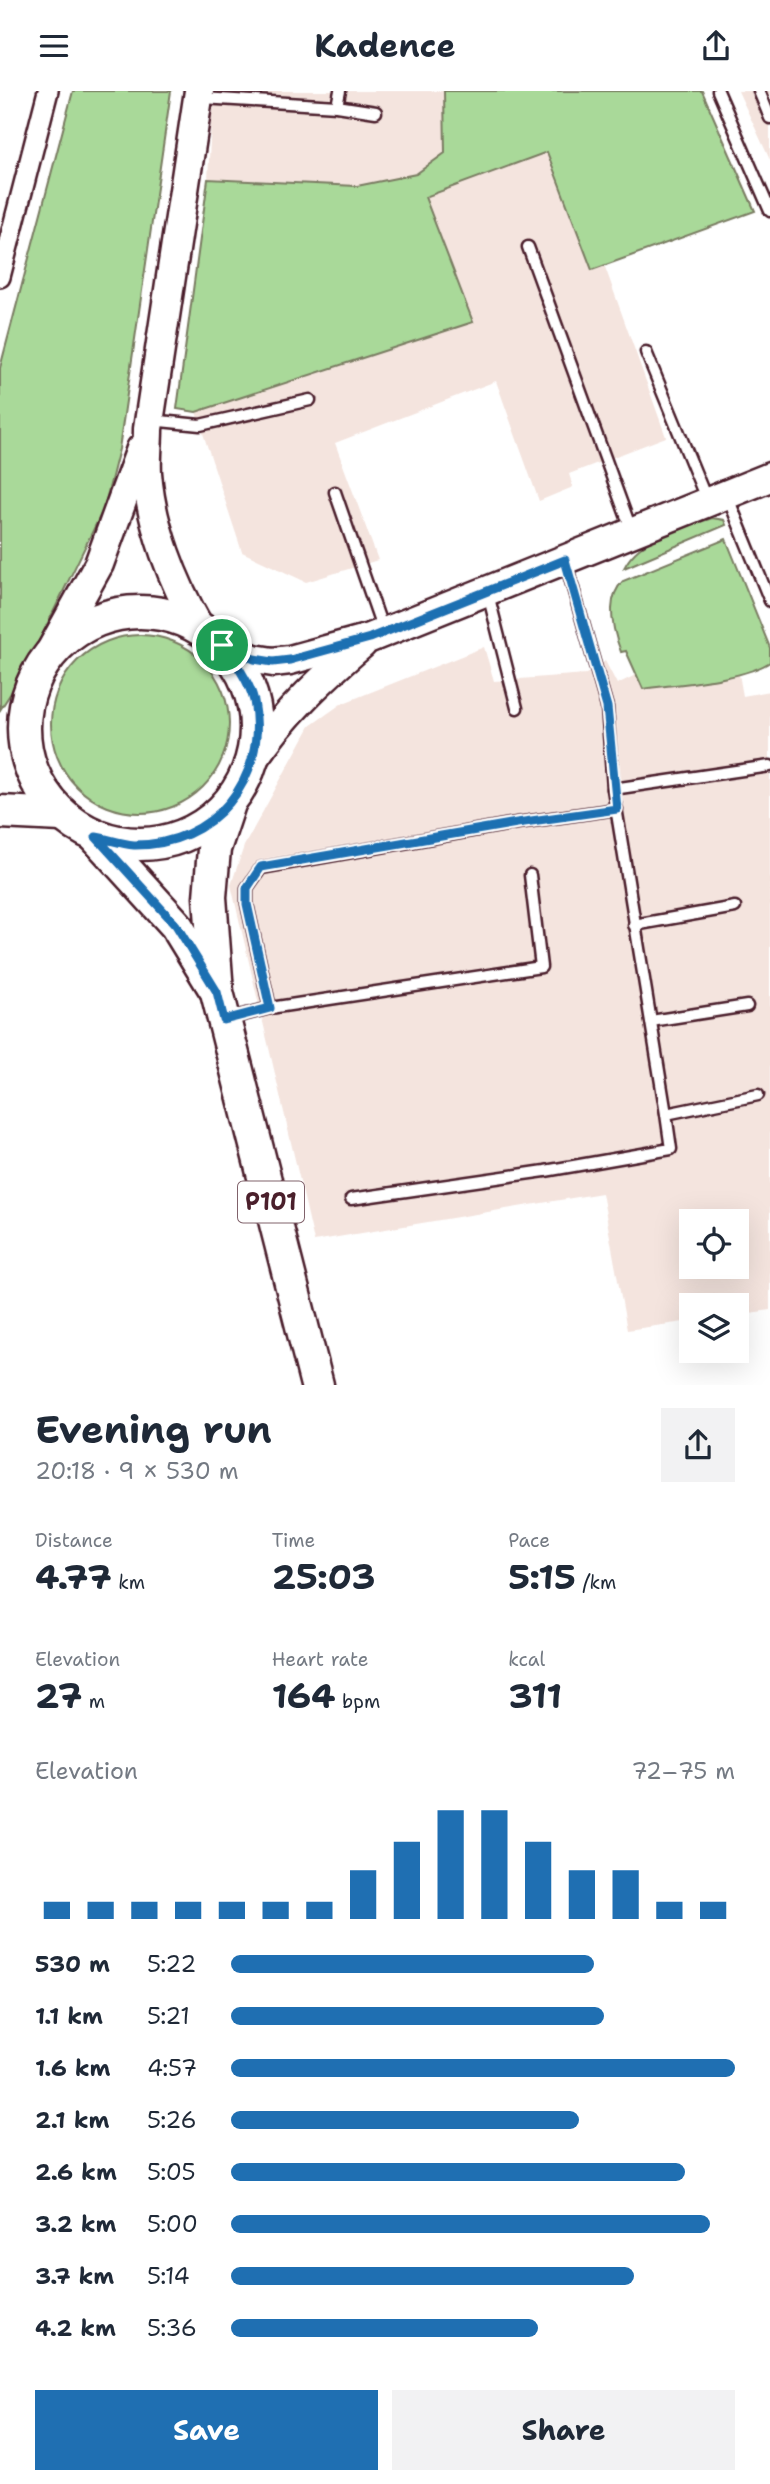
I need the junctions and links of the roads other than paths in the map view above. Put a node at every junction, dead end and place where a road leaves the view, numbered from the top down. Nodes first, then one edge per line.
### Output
1 (48, 91) edge
2 (340, 91) edge
3 (719, 91) edge
4 (759, 91) edge
5 (198, 94) edge
6 (337, 106) junction
7 (376, 112) dead end
8 (770, 118) edge
9 (770, 211) edge
10 (528, 247) dead end
11 (0, 277) edge
12 (646, 352) dead end
13 (310, 400) dead end
14 (149, 425) junction
15 (770, 477) edge
16 (335, 492) dead end
17 (717, 498) junction
18 (632, 533) junction
19 (565, 560) junction
20 (487, 590) junction
21 (770, 601) edge
22 (211, 636) junction
23 (377, 636) junction
24 (49, 654) junction
25 (28, 694) junction
26 (517, 708) dead end
27 (0, 734) edge
28 (252, 761) junction
29 (770, 766) edge
30 (613, 789) junction
31 (229, 804) junction
32 (617, 809) junction
33 (0, 812) edge
34 (62, 815) junction
35 (96, 837) junction
36 (530, 875) dead end
37 (736, 907) dead end
38 (634, 925) junction
39 (221, 1006) junction
40 (747, 1006) dead end
41 (270, 1008) junction
42 (651, 1021) junction
43 (758, 1095) dead end
44 (666, 1114) junction
45 (351, 1199) dead end
46 (317, 1385) edge

1 - 11 street
2 - 6 lane
3 - 9 lane
4 - 8 lane
5 - 6 lane
5 - 14 street
6 - 7 lane
10 - 18 lane
12 - 17 lane
13 - 14 lane
14 - 22 street
14 - 24 street
15 - 17 street
16 - 23 lane
17 - 18 street
17 - 21 lane
18 - 19 street
19 - 20 street
19 - 30 lane
20 - 23 street
20 - 26 lane
22 - 23 street
22 - 24 main road, Р101
22 - 28 main road, Р101
23 - 28 street
24 - 25 main road, Р101
25 - 27 main road, Р101
25 - 34 main road, Р101
28 - 31 main road, Р101
29 - 30 lane
30 - 32 lane
31 - 35 main road, Р101
31 - 39 main road, Р101
32 - 38 lane
32 - 41 lane
33 - 34 main road
34 - 35 main road, Р101
35 - 39 main road, Р101
36 - 41 lane
37 - 38 lane
38 - 42 lane
39 - 41 lane
39 - 46 main road, Р101
40 - 42 lane
42 - 44 lane
43 - 44 lane
44 - 45 lane

